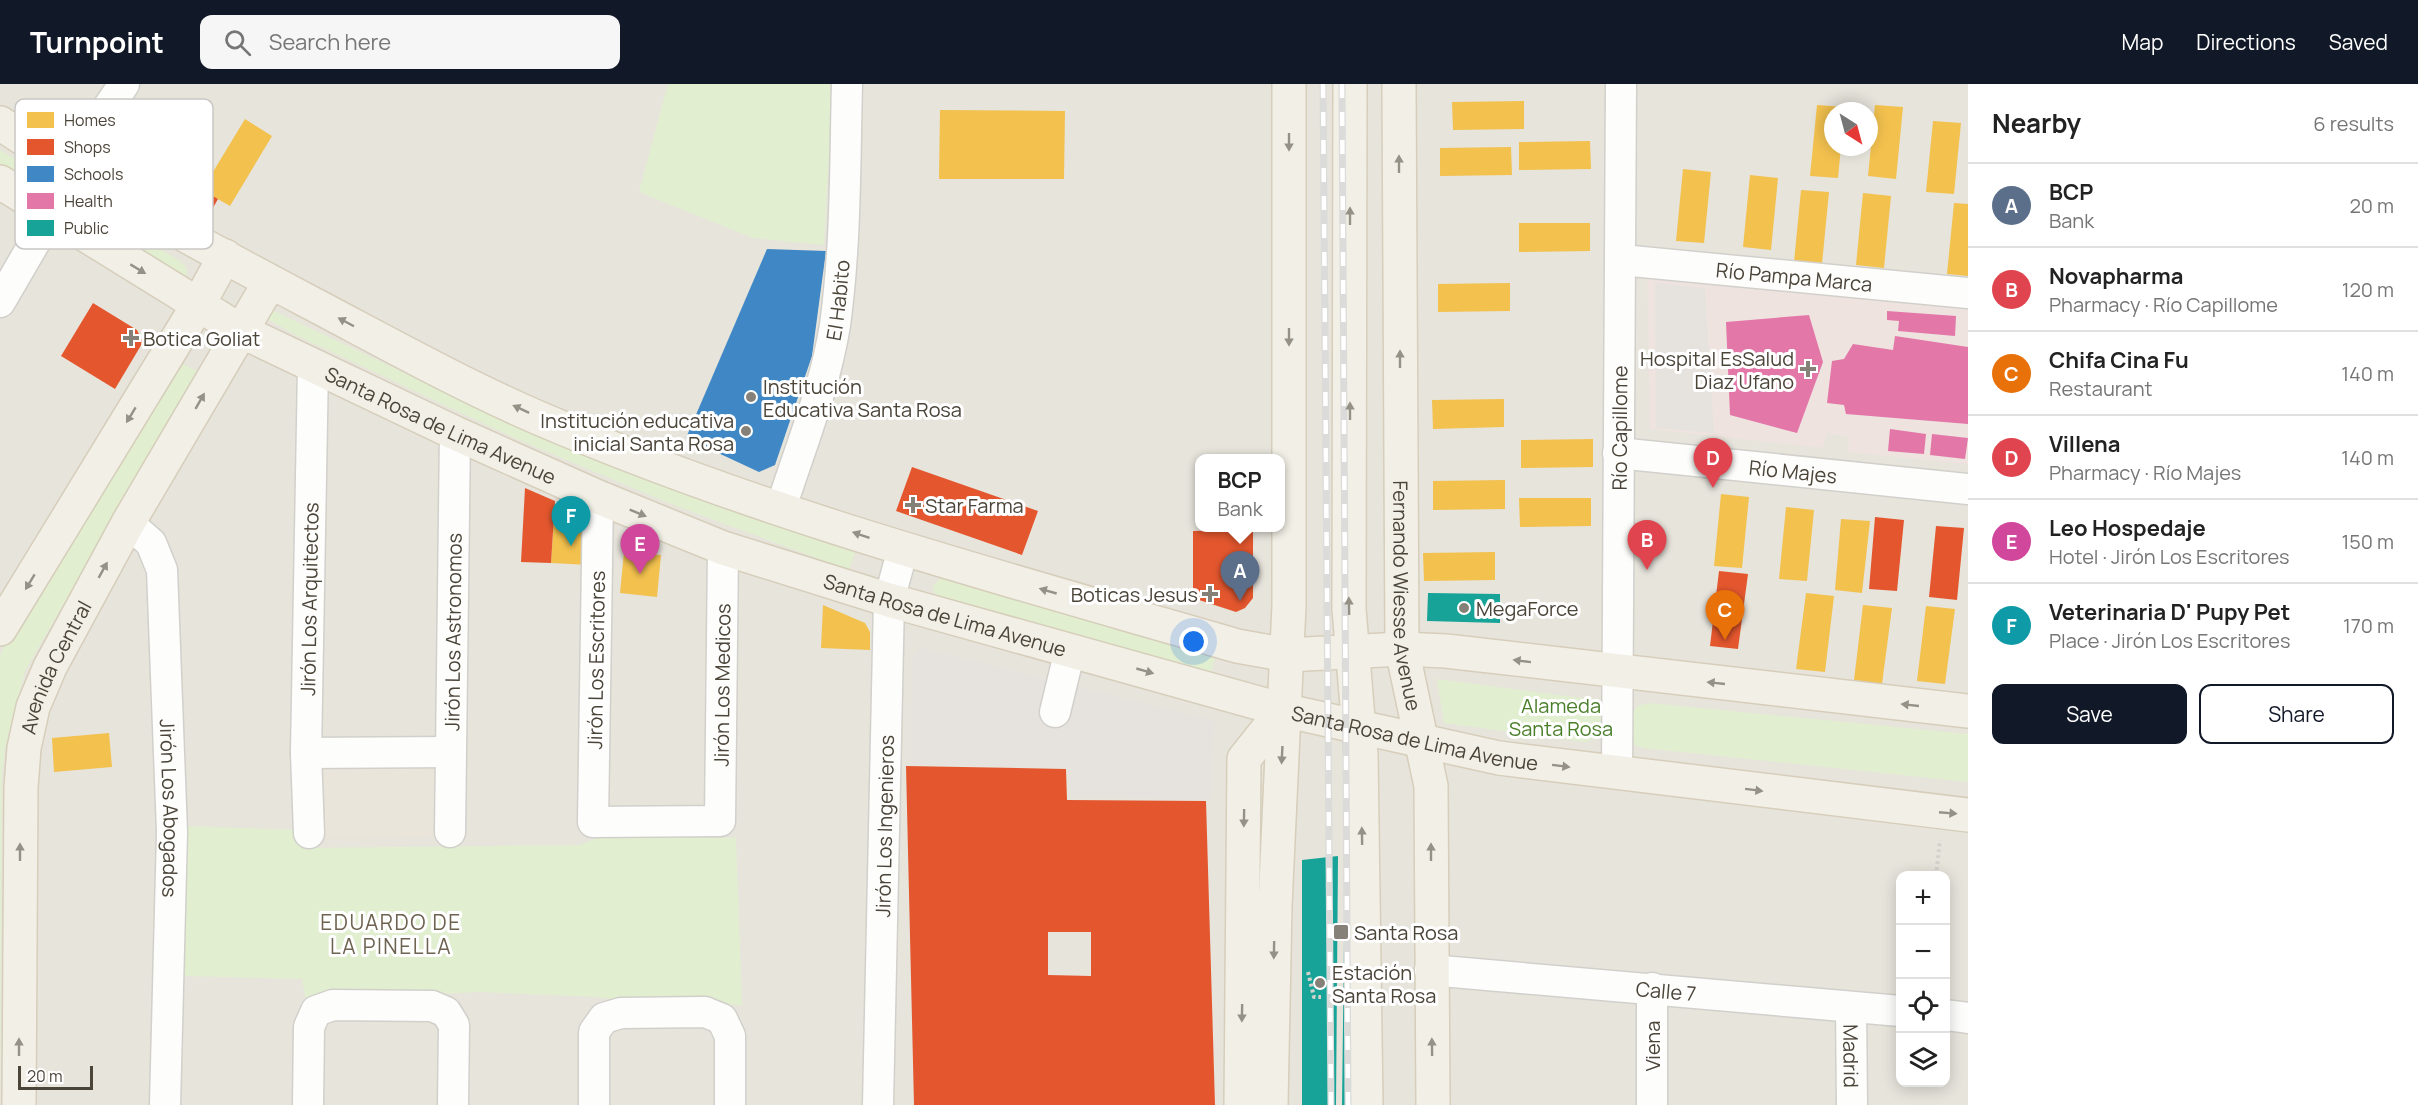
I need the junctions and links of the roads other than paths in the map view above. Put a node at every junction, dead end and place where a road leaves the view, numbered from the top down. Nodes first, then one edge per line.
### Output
1 (124, 84) edge
2 (847, 84) edge
3 (1289, 84) edge
4 (1350, 84) edge
5 (1399, 84) edge
6 (1621, 84) edge
7 (114, 99) edge
8 (0, 123) edge
9 (15, 133) edge
10 (0, 182) edge
11 (15, 192) edge
12 (31, 249) edge
13 (105, 249) edge
14 (212, 249) edge
15 (225, 256) junction
16 (1620, 260) junction
17 (270, 282) junction
18 (1968, 293) edge
19 (0, 302) edge
20 (198, 305) junction
21 (241, 331) junction
22 (313, 366) junction
23 (455, 433) junction
24 (1618, 453) junction
25 (1968, 489) edge
26 (598, 497) junction
27 (781, 508) junction
28 (128, 523) junction
29 (723, 548) junction
30 (903, 549) junction
31 (889, 600) junction
32 (1119, 612) junction
33 (0, 629) edge
34 (1237, 646) junction
35 (1402, 649) junction
36 (1070, 650) junction
37 (1351, 650) junction
38 (1287, 655) junction
39 (1107, 660) junction
40 (1618, 673) junction
41 (1232, 695) junction
42 (1283, 710) junction
43 (1968, 711) edge
44 (1055, 712) dead end
45 (1359, 727) junction
46 (1423, 743) junction
47 (450, 752) junction
48 (306, 753) junction
49 (1617, 773) junction
50 (1955, 814) edge
51 (720, 821) joint
52 (450, 832) dead end
53 (309, 833) dead end
54 (1430, 970) junction
55 (1652, 988) junction
56 (1851, 1008) junction
57 (1896, 1011) edge
58 (1950, 1016) edge
59 (1968, 1018) edge
60 (19, 1105) edge
61 (165, 1105) edge
62 (308, 1105) edge
63 (453, 1105) edge
64 (594, 1105) edge
65 (730, 1105) edge
66 (878, 1105) edge
67 (1241, 1105) edge
68 (1271, 1105) edge
69 (1366, 1105) edge
70 (1433, 1105) edge
71 (1652, 1105) edge
72 (1852, 1105) edge

1 - 7 street
2 - 27 street, El Habito
3 -> 38 main road
37 -> 4 main road
35 -> 5 main road, Fernando Wiesse Avenue
6 - 16 street, Río Capillome
8 - 9 main road
10 - 11 main road, Santa Rosa de Lima Avenue
12 - 19 street
13 -> 20 main road, Santa Rosa de Lima Avenue
14 - 15 main road
15 - 17 main road
15 - 20 main road
16 - 18 street, Río Pampa Marca
16 - 24 street, Río Capillome
17 - 21 main road, Avenida Central
27 -> 17 main road
20 - 21 main road, Santa Rosa de Lima Avenue
20 -> 33 main road
21 - 22 main road, Santa Rosa de Lima Avenue
28 -> 21 main road, Avenida Central
22 - 23 main road, Santa Rosa de Lima Avenue
22 - 48 street, Jirón Los Arquitectos
23 - 26 main road, Santa Rosa de Lima Avenue
23 - 47 street, Jirón Los Astronomos
24 - 25 street, Río Majes
24 - 40 street, Río Capillome
26 -> 29 main road, Santa Rosa de Lima Avenue
26 - 51 street, Jirón Los Escritores
30 -> 27 main road
60 -> 28 main road, Avenida Central
28 - 61 street, Jirón Los Abogados
29 - 31 main road, Santa Rosa de Lima Avenue
29 - 51 street, Jirón Los Medicos
30 - 31 street, Jirón Los Ingenieros
32 -> 30 main road
31 - 36 main road, Santa Rosa de Lima Avenue
31 - 66 street, Jirón Los Ingenieros
32 - 34 main road
32 - 39 main road
34 - 38 main road
34 - 41 main road
35 - 37 main road
40 -> 35 main road
35 - 46 main road, Fernando Wiesse Avenue
36 - 39 main road, Santa Rosa de Lima Avenue
36 - 44 street
37 - 38 main road
37 - 45 main road
38 - 42 main road
39 -> 41 main road, Santa Rosa de Lima Avenue
43 -> 40 main road
40 - 49 street, Río Capillome
41 - 42 main road, Santa Rosa de Lima Avenue
42 - 45 main road, Santa Rosa de Lima Avenue
42 -> 67 main road
42 -> 68 main road
45 - 46 main road, Santa Rosa de Lima Avenue
69 -> 45 main road
46 -> 49 main road, Santa Rosa de Lima Avenue
54 -> 46 main road, Fernando Wiesse Avenue
47 - 48 street
47 - 52 street, Jirón Los Astronomos
48 - 53 street, Jirón Los Arquitectos
49 -> 50 main road, Santa Rosa de Lima Avenue
54 - 55 street, Calle 7
70 -> 54 main road, Fernando Wiesse Avenue
55 - 56 street, Calle 7
55 - 71 street, Viena
56 - 57 street, Calle 7
56 - 72 street, Madrid
58 - 59 street
62 - 63 street
64 - 65 street

